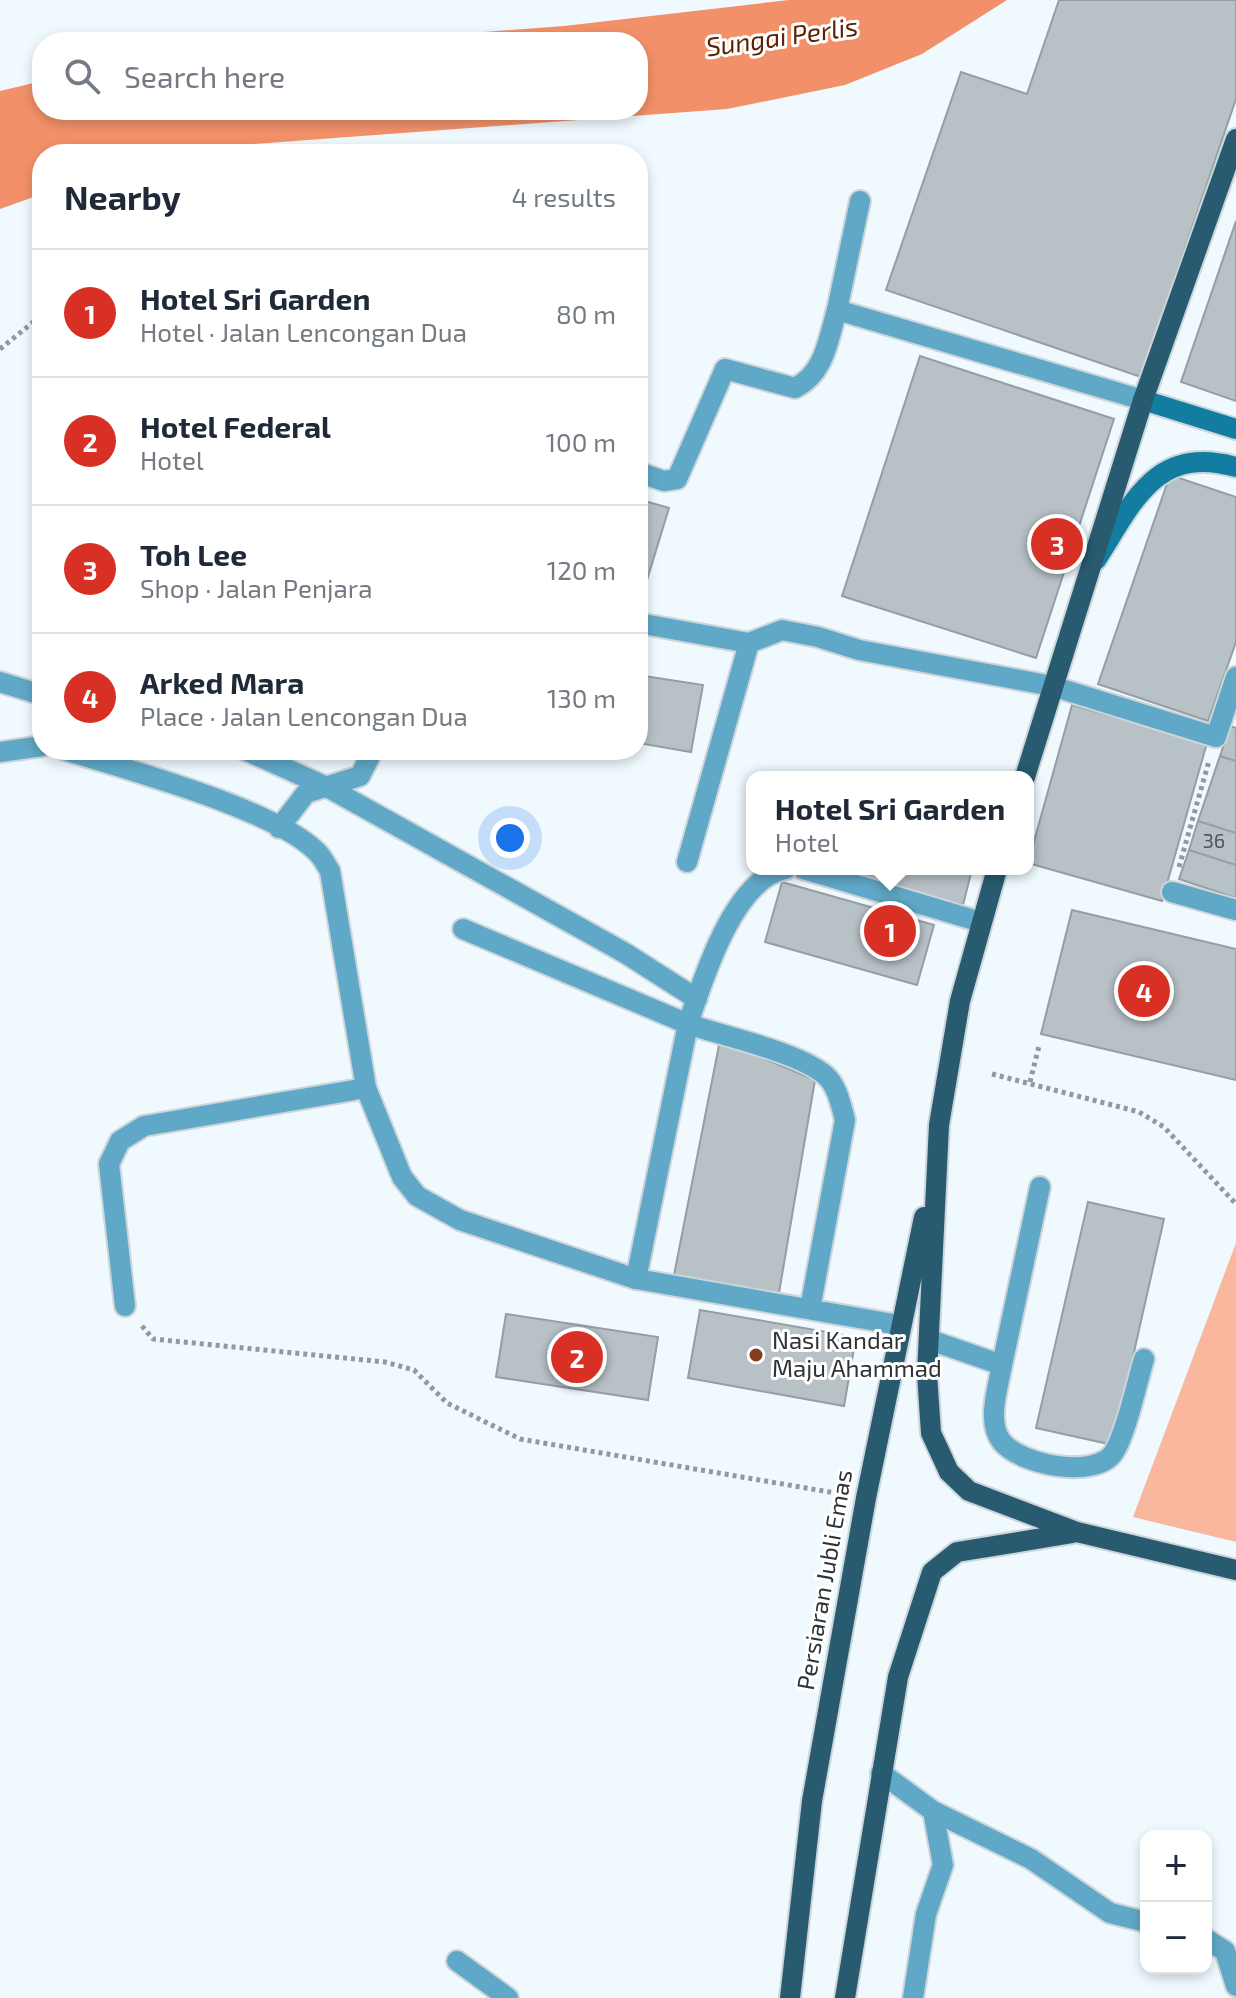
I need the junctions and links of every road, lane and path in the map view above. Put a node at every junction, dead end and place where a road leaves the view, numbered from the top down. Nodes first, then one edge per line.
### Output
1 (1236, 139) edge
2 (860, 201) dead end
3 (837, 310) junction
4 (32, 323) edge
5 (0, 349) edge
6 (1143, 400) junction
7 (1236, 429) edge
8 (1236, 467) edge
9 (648, 475) edge
10 (1092, 566) junction
11 (648, 625) edge
12 (749, 643) junction
13 (1236, 677) edge
14 (0, 682) edge
15 (1052, 686) junction
16 (32, 692) edge
17 (1216, 737) junction
18 (32, 747) edge
19 (0, 752) edge
20 (96, 760) edge
21 (267, 760) edge
22 (368, 760) edge
23 (1027, 771) edge
24 (329, 788) junction
25 (279, 828) junction
26 (687, 862) dead end
27 (770, 875) edge
28 (823, 875) edge
29 (995, 875) edge
30 (1172, 892) joint
31 (1236, 910) edge
32 (981, 922) junction
33 (463, 929) dead end
34 (698, 994) junction
35 (688, 1024) junction
36 (1039, 1046) dead end
37 (992, 1074) dead end
38 (1030, 1082) junction
39 (366, 1088) junction
40 (934, 1174) junction
41 (1040, 1187) dead end
42 (1236, 1204) edge
43 (636, 1279) junction
44 (125, 1306) joint
45 (810, 1309) junction
46 (899, 1325) junction
47 (930, 1340) junction
48 (1144, 1359) dead end
49 (1002, 1365) junction
50 (866, 1498) junction
51 (1077, 1532) junction
52 (1236, 1570) edge
53 (881, 1773) junction
54 (933, 1811) junction
55 (1140, 1920) edge
56 (1212, 1943) edge
57 (457, 1961) dead end
58 (1236, 1986) edge
59 (508, 1998) edge
60 (790, 1998) edge
61 (845, 1998) edge
62 (913, 1998) edge

1 - 6 main road
2 - 3 street
3 - 6 street
3 - 9 street
4 - 5 path
6 - 7 street
6 - 10 main road
8 - 10 street
10 - 15 main road
11 - 12 street
12 - 15 street
12 - 26 street
13 - 17 street
14 - 16 street
15 - 17 street
15 - 23 main road
17 - 30 path
18 - 19 street
20 - 25 street
21 - 24 street
22 - 24 street
24 - 25 street
24 - 34 street
25 - 39 street
27 - 34 street
28 - 32 street
29 - 32 main road
30 - 31 street
32 - 40 main road
33 - 35 street
34 - 35 street
35 - 43 street
35 - 45 street
36 - 38 path
37 - 38 path
38 - 42 path
39 - 43 street
39 - 44 street
40 - 46 main road, Persiaran Jubli Emas
40 - 47 main road
41 - 49 street
43 - 45 street
44 - 50 path
45 - 46 street
46 - 50 main road, Persiaran Jubli Emas
47 - 49 street
47 - 51 main road
48 - 49 street
50 - 60 main road, Persiaran Jubli Emas
51 - 52 main road
51 - 53 main road
53 - 54 street
53 - 61 main road
54 - 55 street
54 - 62 street
56 - 58 street
57 - 59 street

